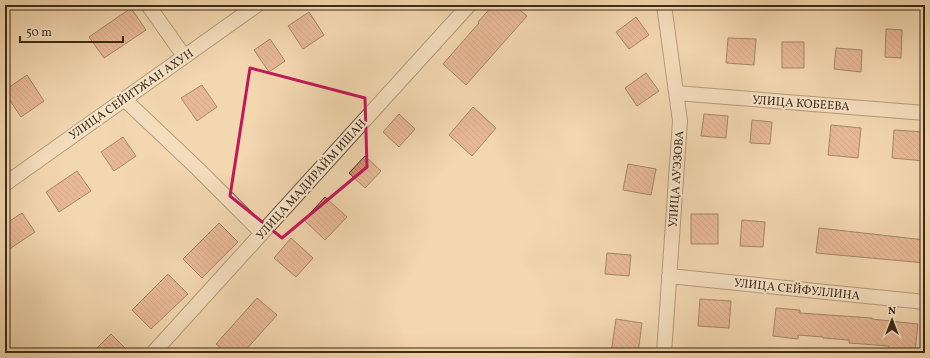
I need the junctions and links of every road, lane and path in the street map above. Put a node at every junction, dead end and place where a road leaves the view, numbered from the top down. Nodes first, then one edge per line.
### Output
1 (148, 5) edge
2 (257, 5) edge
3 (469, 5) edge
4 (664, 5) edge
5 (184, 56) junction
6 (676, 93) junction
7 (124, 99) junction
8 (925, 113) edge
9 (5, 184) edge
10 (262, 233) junction
11 (670, 276) junction
12 (925, 302) edge
13 (153, 353) edge
14 (664, 353) edge

1 - 5 street
2 - 5 street, УЛИЦА СЕЙИТЖАН АХУН
3 - 10 street, УЛИЦА МАДИРАЙМ ИШАН
4 - 6 street, УЛИЦА АУЭЗОВА
5 - 7 street, УЛИЦА СЕЙИТЖАН АХУН
6 - 8 street, УЛИЦА КОБЕЕВА
6 - 11 street, УЛИЦА АУЭЗОВА
7 - 9 street, УЛИЦА СЕЙИТЖАН АХУН
7 - 10 street
10 - 13 street, УЛИЦА МАДИРАЙМ ИШАН
11 - 12 street, УЛИЦА СЕЙФУЛЛИНА
11 - 14 street, УЛИЦА АУЭЗОВА

